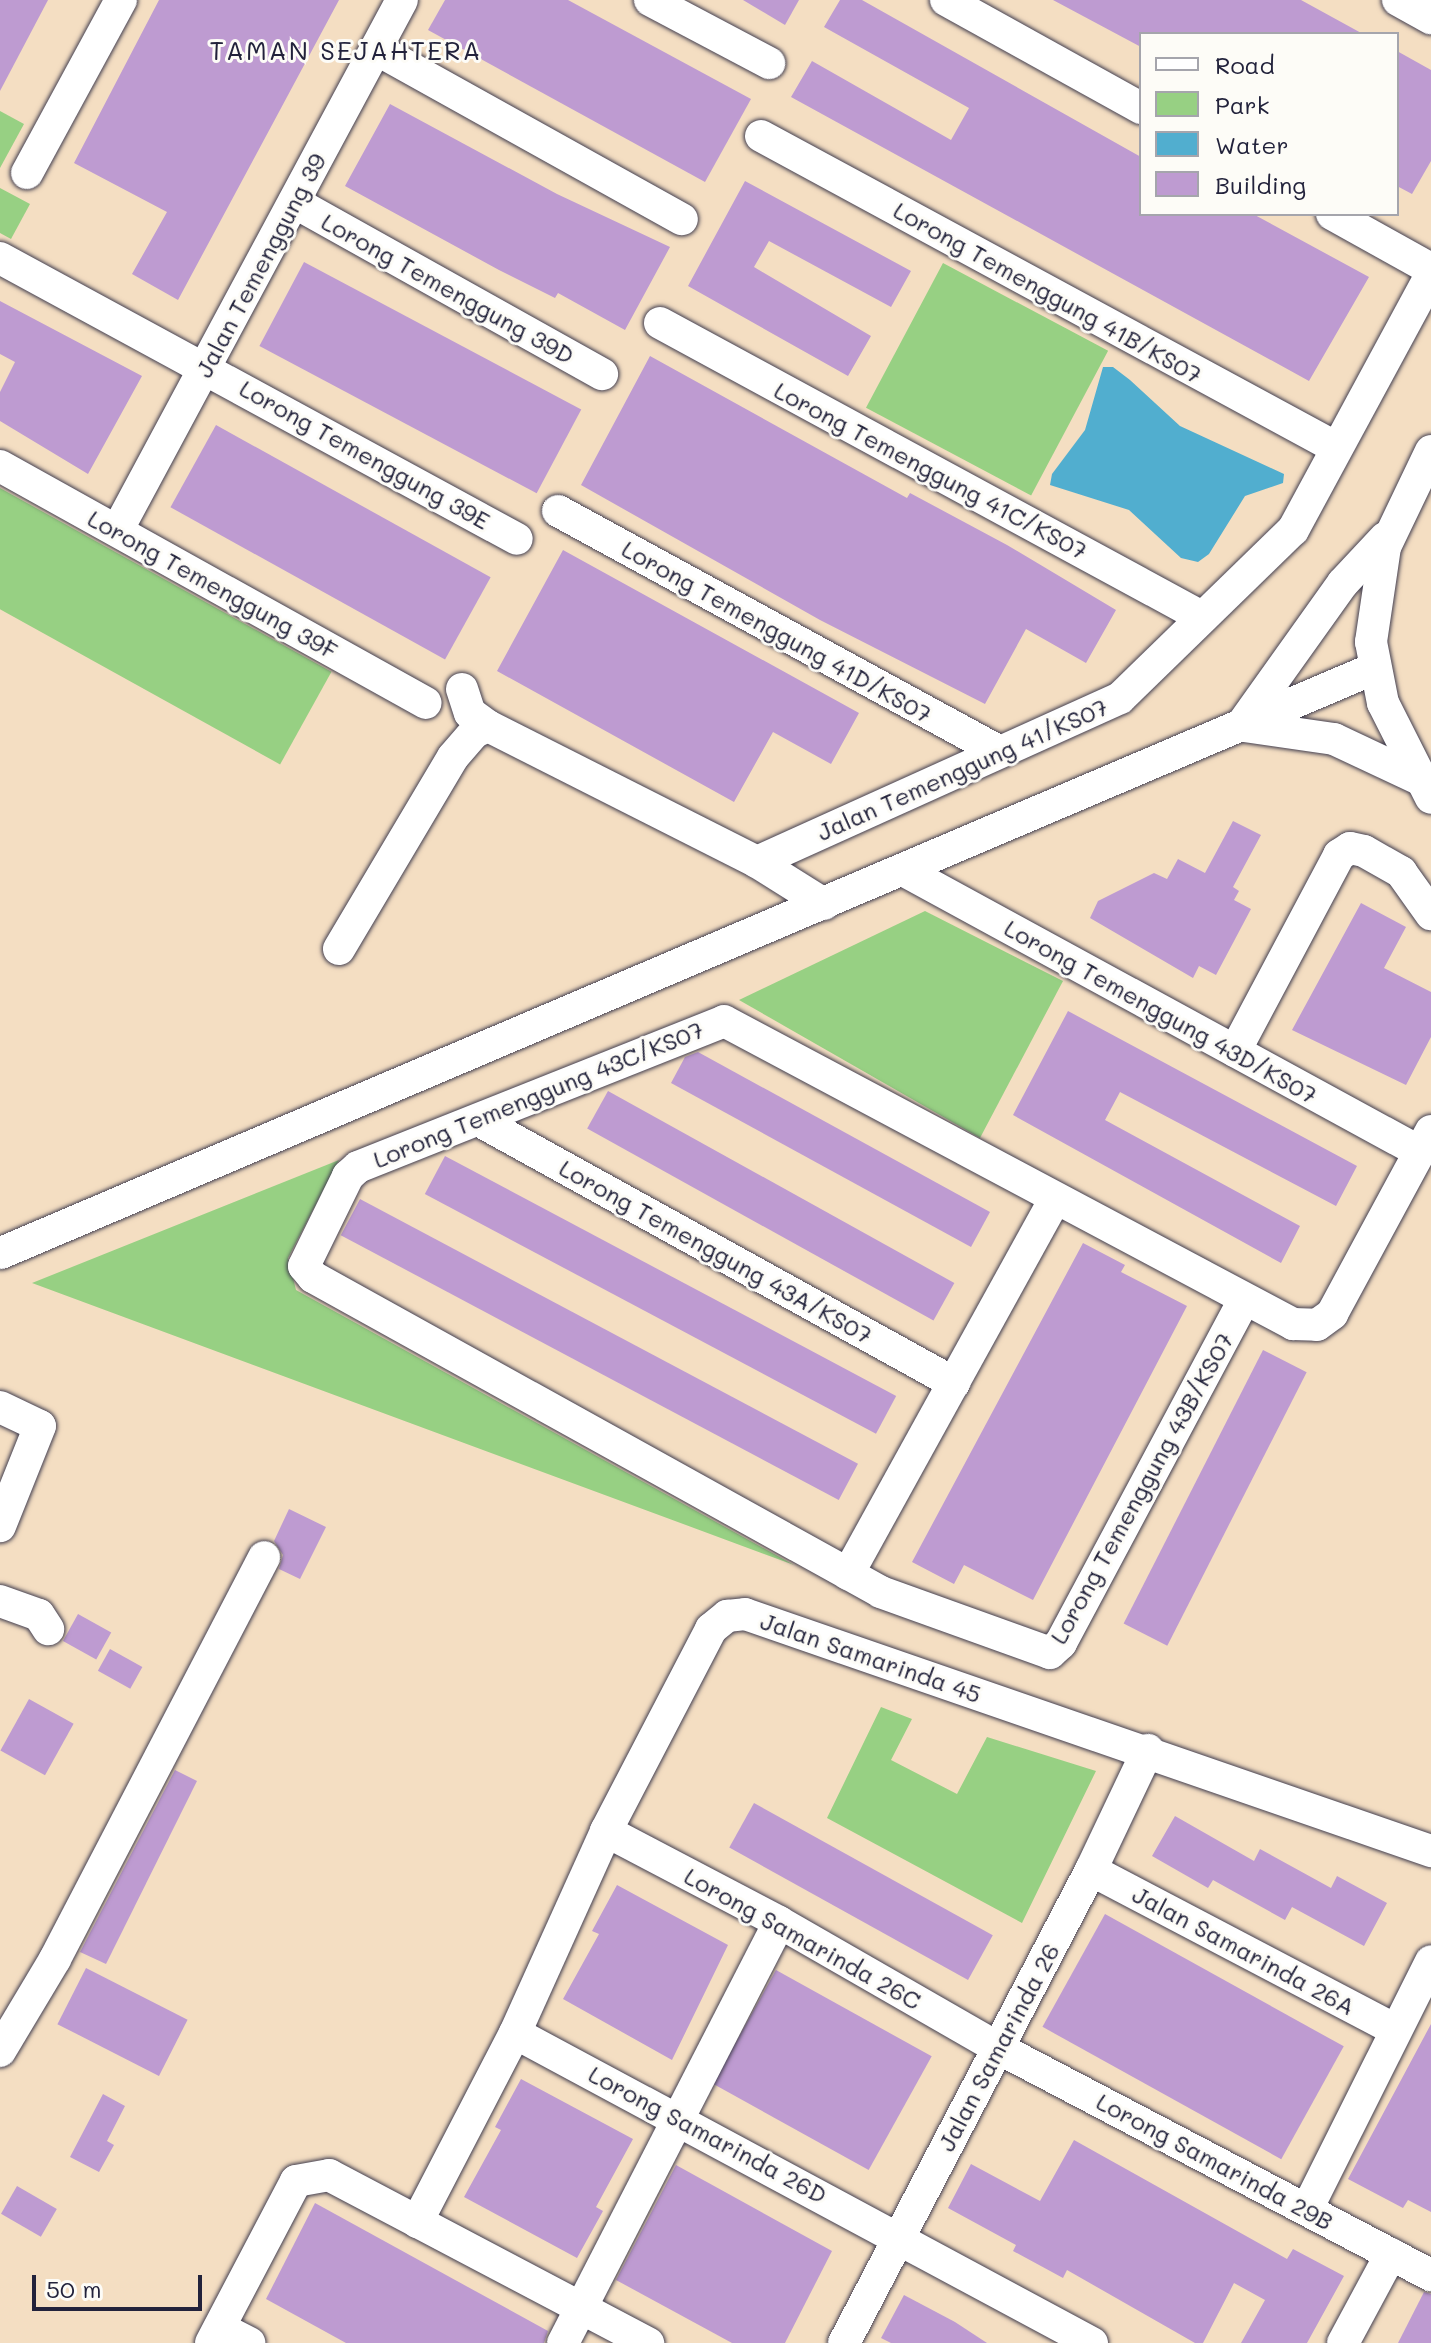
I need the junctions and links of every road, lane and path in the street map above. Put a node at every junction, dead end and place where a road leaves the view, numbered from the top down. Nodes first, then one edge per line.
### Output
1 (121, 0) edge
2 (402, 0) edge
3 (650, 0) edge
4 (946, 0) edge
5 (1398, 0) edge
6 (1431, 18) edge
7 (376, 49) junction
8 (769, 63) dead end
9 (1139, 107) edge
10 (761, 136) dead end
11 (27, 173) dead end
12 (294, 202) junction
13 (1335, 216) edge
14 (682, 219) dead end
15 (0, 258) edge
16 (1431, 272) edge
17 (660, 323) dead end
18 (206, 366) junction
19 (602, 374) dead end
20 (1335, 447) junction
21 (1431, 451) edge
22 (0, 466) edge
23 (558, 511) dead end
24 (118, 529) junction
25 (1391, 533) junction
26 (517, 539) dead end
27 (1202, 617) junction
28 (1375, 668) junction
29 (462, 689) dead end
30 (425, 703) dead end
31 (1241, 725) junction
32 (488, 726) junction
33 (996, 750) junction
34 (1426, 789) edge
35 (757, 862) junction
36 (903, 870) junction
37 (824, 904) junction
38 (1431, 914) edge
39 (339, 949) dead end
40 (1235, 1051) junction
41 (478, 1120) junction
42 (1425, 1142) edge
43 (1055, 1199) junction
44 (1, 1253) edge
45 (1244, 1300) junction
46 (954, 1383) junction
47 (0, 1407) edge
48 (0, 1526) edge
49 (264, 1557) dead end
50 (848, 1574) junction
51 (0, 1601) edge
52 (48, 1629) dead end
53 (1148, 1750) junction
54 (606, 1831) junction
55 (1431, 1851) edge
56 (1091, 1870) junction
57 (779, 1922) junction
58 (1431, 1961) edge
59 (1396, 2030) junction
60 (515, 2033) junction
61 (998, 2048) junction
62 (0, 2051) edge
63 (677, 2118) junction
64 (1307, 2209) junction
65 (417, 2222) junction
66 (900, 2235) junction
67 (1391, 2254) junction
68 (1431, 2275) edge
69 (583, 2307) junction
70 (216, 2336) edge
71 (249, 2343) edge
72 (563, 2343) edge
73 (648, 2343) edge
74 (844, 2343) edge
75 (1092, 2343) edge
76 (1343, 2343) edge

1 - 11 street
2 - 7 street, Jalan Temenggung 39
3 - 8 street
4 - 9 street
5 - 6 street
7 - 12 street, Jalan Temenggung 39
7 - 14 street
10 - 20 street, Lorong Temenggung 41B/KS07
12 - 18 street, Jalan Temenggung 39
12 - 19 street, Lorong Temenggung 39D
13 - 16 street
15 - 18 street, Lorong Temenggung 39E
16 - 20 street, Jalan Temenggung 41/KS07
17 - 27 street, Lorong Temenggung 41C/KS07
18 - 24 street, Jalan Temenggung 39
18 - 26 street, Lorong Temenggung 39E
20 - 27 street, Jalan Temenggung 41/KS07
21 - 25 street
22 - 24 street, Lorong Temenggung 39F
23 - 33 street, Lorong Temenggung 41D/KS07
24 - 30 street, Lorong Temenggung 39F
25 - 28 street
25 - 31 street
27 - 33 street, Jalan Temenggung 41/KS07
28 - 31 street
28 - 34 street
29 - 32 street
31 - 34 street
31 - 36 street
32 - 35 street
32 - 39 street
33 - 35 street, Jalan Temenggung 41/KS07
35 - 37 street
36 - 37 street
36 - 40 street, Lorong Temenggung 43D/KS07
37 - 44 street
38 - 40 street
40 - 42 street, Lorong Temenggung 43D/KS07
41 - 43 street, Lorong Temenggung 43C/KS07
41 - 46 street, Lorong Temenggung 43A/KS07
41 - 50 street, Lorong Temenggung 43C/KS07
42 - 45 street, Lorong Temenggung 43C/KS07
43 - 45 street, Lorong Temenggung 43C/KS07
43 - 46 street
45 - 50 street, Lorong Temenggung 43B/KS07
46 - 50 street
47 - 48 street
49 - 62 street
51 - 52 street
53 - 54 street, Jalan Samarinda 45
53 - 55 street, Jalan Samarinda 45
53 - 56 street, Jalan Samarinda 26
54 - 57 street, Lorong Samarinda 26C
54 - 60 street, Jalan Samarinda 45
56 - 59 street, Jalan Samarinda 26A
56 - 61 street, Jalan Samarinda 26
57 - 61 street, Lorong Samarinda 26C
57 - 63 street
58 - 59 street
59 - 64 street
60 - 63 street, Lorong Samarinda 26D
60 - 65 street, Jalan Samarinda 45
61 - 64 street, Lorong Samarinda 29B
61 - 66 street, Jalan Samarinda 26
63 - 66 street, Lorong Samarinda 26D
63 - 69 street
64 - 67 street, Lorong Samarinda 29B
65 - 69 street
65 - 70 street
66 - 74 street, Jalan Samarinda 26
66 - 75 street, Lorong Samarinda 26D
67 - 68 street, Lorong Samarinda 29B
67 - 76 street
69 - 72 street
69 - 73 street
70 - 71 street

